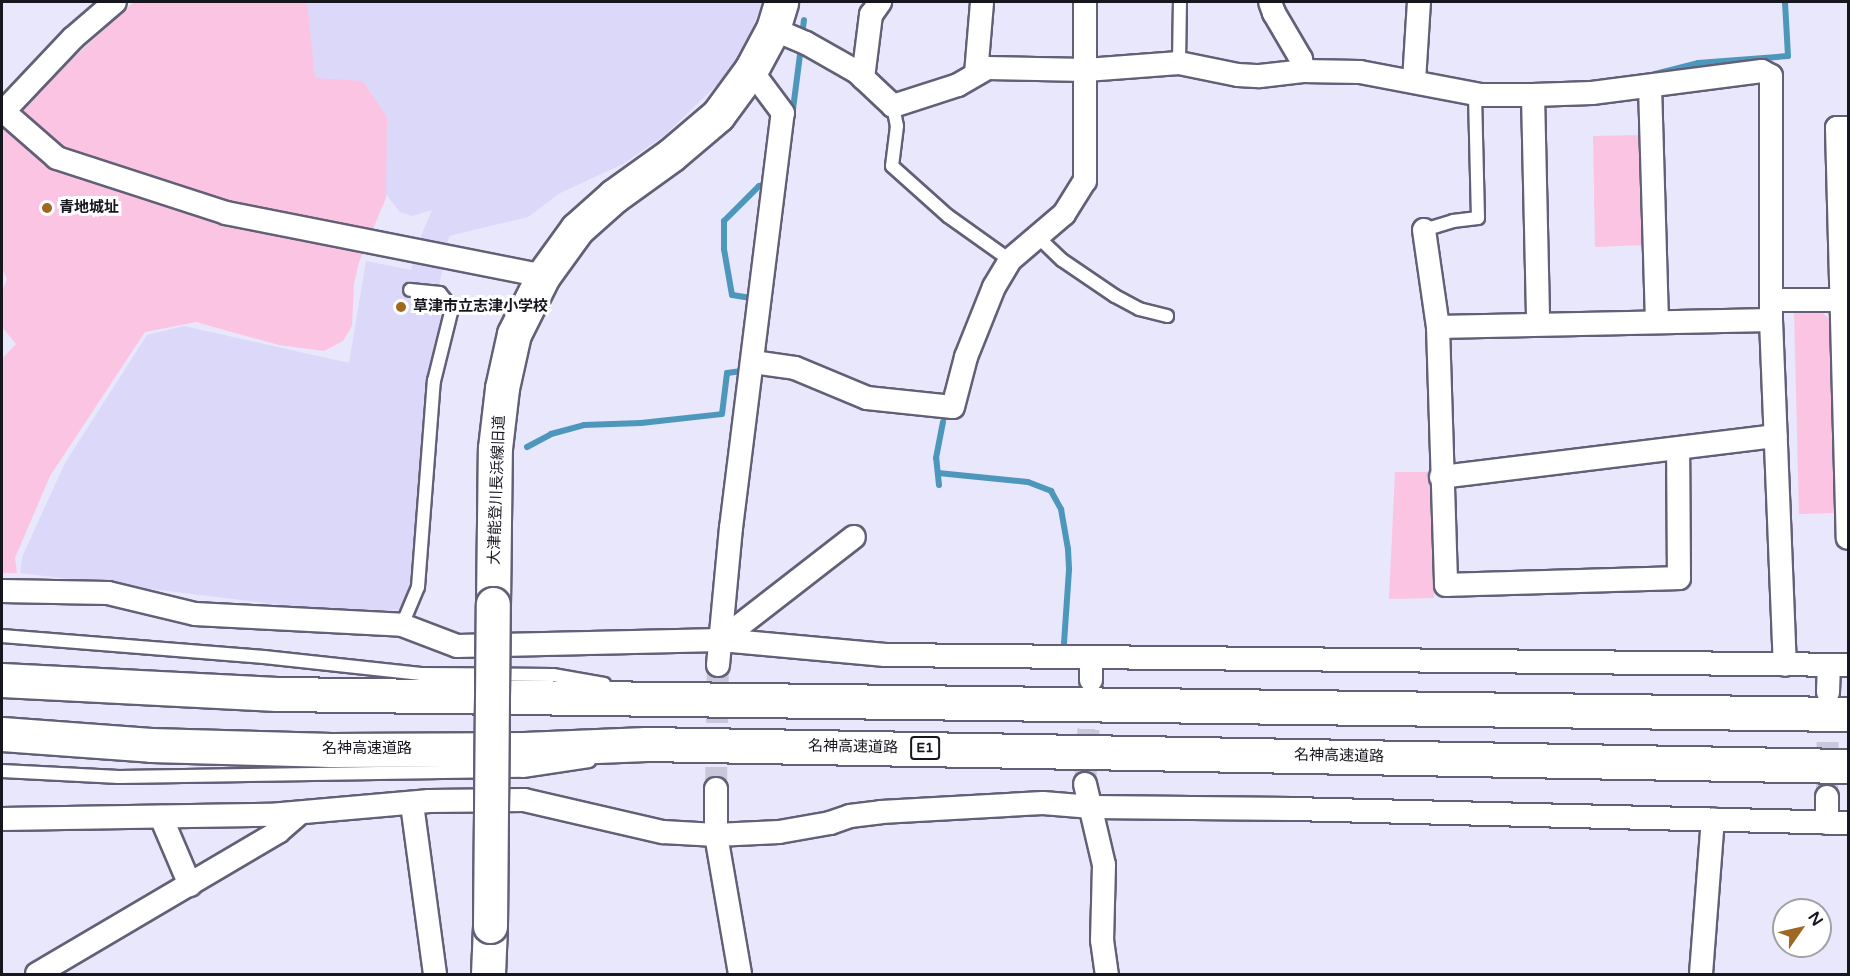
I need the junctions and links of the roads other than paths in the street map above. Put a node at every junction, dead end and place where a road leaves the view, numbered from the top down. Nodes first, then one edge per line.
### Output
1 (115, 2) edge
2 (880, 2) edge
3 (982, 2) edge
4 (1085, 2) edge
5 (1180, 2) edge
6 (1270, 2) edge
7 (1419, 2) edge
8 (777, 15) edge
9 (1179, 63) junction
10 (751, 70) junction
11 (1086, 70) junction
12 (1303, 71) junction
13 (976, 74) junction
14 (863, 78) junction
15 (1414, 81) junction
16 (1650, 86) junction
17 (1475, 93) junction
18 (1533, 95) junction
19 (893, 106) junction
20 (2, 111) edge
21 (1848, 128) edge
22 (1424, 230) joint
23 (1038, 237) junction
24 (1010, 260) junction
25 (543, 276) junction
26 (410, 290) dead end
27 (1842, 300) junction
28 (1771, 310) junction
29 (1167, 316) dead end
30 (1657, 322) junction
31 (1538, 324) junction
32 (1438, 327) junction
33 (753, 362) junction
34 (1847, 428) edge
35 (1776, 436) junction
36 (1678, 449) junction
37 (1441, 477) junction
38 (854, 537) dead end
39 (1848, 538) edge
40 (2, 591) edge
41 (402, 625) junction
42 (2, 636) edge
43 (721, 640) junction
44 (718, 665) tunnel mouth
45 (1785, 665) junction
46 (1839, 665) edge
47 (2, 680) edge
48 (680, 699) junction
49 (1838, 703) edge
50 (2, 734) edge
51 (703, 745) junction
52 (1848, 766) edge
53 (2, 771) edge
54 (1085, 784) tunnel mouth
55 (716, 789) tunnel mouth
56 (1827, 797) tunnel mouth
57 (412, 804) junction
58 (1092, 807) junction
59 (300, 813) junction
60 (161, 817) junction
61 (2, 819) edge
62 (1713, 819) junction
63 (1838, 823) edge
64 (716, 835) junction
65 (190, 885) junction
66 (37, 975) edge
67 (435, 975) edge
68 (488, 975) edge
69 (740, 975) edge
70 (1107, 975) edge
71 (1701, 975) edge

1 - 20 street
2 - 14 street
3 - 13 street
4 - 11 street
5 - 9 lane
6 - 12 street
7 - 15 street
8 - 10 main road, 大津能登川長浜線旧道
8 - 14 street
9 - 11 street
9 - 12 street
10 - 25 main road, 大津能登川長浜線旧道
10 - 33 street
11 - 13 street
11 - 23 street
12 - 15 street
13 - 19 street
14 - 19 street
15 - 17 street
16 - 18 street
16 - 28 street
16 - 30 street
17 - 18 street
17 - 22 lane
18 - 31 street
19 - 24 lane
20 - 25 street
21 - 27 street
22 - 32 street
23 - 24 street
23 - 29 lane
24 - 33 street
25 - 68 main road, 大津能登川長浜線旧道, bridge
26 - 41 lane
27 - 28 street
27 - 34 street
28 - 30 street
28 - 35 street
30 - 31 street
31 - 32 street
32 - 37 street
33 - 43 street
34 - 39 street
35 - 36 street
35 - 45 street
36 - 37 street
36 - 37 street
38 - 43 street
40 - 41 street
41 - 43 street
42 - 48 lane
43 - 44 street
43 - 45 street
45 - 46 street
46 - 49 street
47 - 48 main road
48 - 49 main road
50 - 51 main road, 名神高速道路 / E1
51 - 52 main road, 名神高速道路 / E1
51 - 53 lane
54 - 58 street
55 - 64 street
56 - 63 street
57 - 59 street
57 - 64 street
57 - 67 street
58 - 62 street
58 - 64 street
58 - 70 street
59 - 60 street
59 - 65 street
60 - 61 street
60 - 65 street
62 - 63 street
62 - 71 street
64 - 69 street
65 - 66 street

